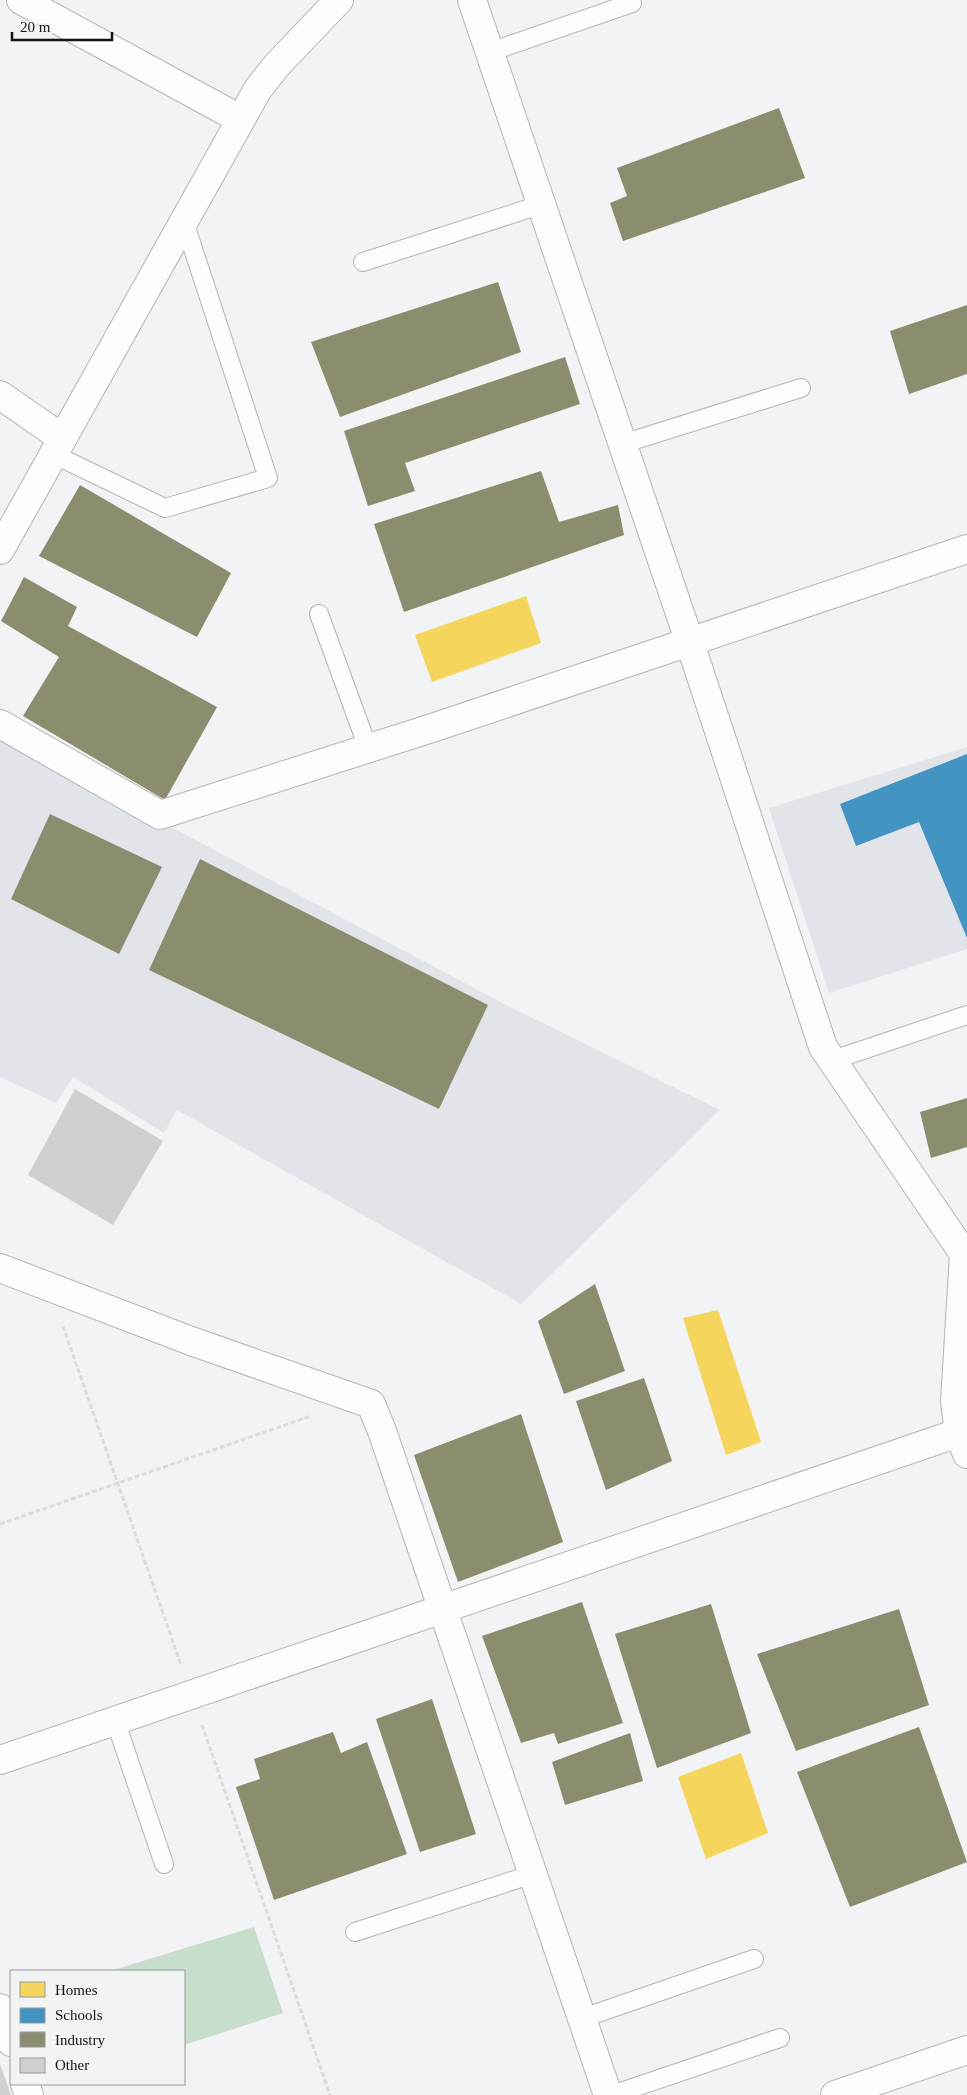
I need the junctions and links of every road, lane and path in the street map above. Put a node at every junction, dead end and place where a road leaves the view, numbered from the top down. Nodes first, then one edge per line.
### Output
1 (21, 0) edge
2 (339, 0) edge
3 (472, 0) edge
4 (632, 3) dead end
5 (490, 52) junction
6 (240, 119) junction
7 (540, 204) junction
8 (184, 221) junction
9 (363, 262) dead end
10 (801, 388) dead end
11 (0, 395) edge
12 (622, 444) junction
13 (57, 446) junction
14 (967, 549) edge
15 (0, 550) edge
16 (320, 614) dead end
17 (689, 640) junction
18 (0, 724) edge
19 (368, 748) junction
20 (967, 1015) edge
21 (832, 1060) junction
22 (965, 1266) edge
23 (0, 1268) edge
24 (49, 1287) junction
25 (312, 1416) dead end
26 (964, 1439) edge
27 (119, 1484) junction
28 (0, 1524) edge
29 (444, 1608) junction
30 (195, 1706) junction
31 (115, 1720) junction
32 (0, 1760) edge
33 (164, 1864) dead end
34 (533, 1874) junction
35 (355, 1932) dead end
36 (754, 1958) dead end
37 (0, 2008) edge
38 (583, 2018) junction
39 (780, 2038) dead end
40 (10, 2039) edge
41 (967, 2050) edge
42 (330, 2095) edge
43 (608, 2095) edge
44 (612, 2095) edge
45 (835, 2095) edge

1 - 6 street
2 - 6 street
3 - 5 street
4 - 5 lane
5 - 7 street
6 - 8 street
7 - 9 lane
7 - 12 street
8 - 13 street
8 - 13 lane
10 - 12 lane
11 - 13 street
12 - 17 street
13 - 15 street
14 - 17 street
16 - 19 lane
17 - 19 street
17 - 21 street
18 - 19 street
20 - 21 lane
21 - 22 street
22 - 26 street
23 - 24 street
24 - 27 path
24 - 29 street
25 - 27 path
26 - 29 street
27 - 28 path
27 - 30 path
29 - 30 street
29 - 34 street
30 - 31 street
30 - 42 path
31 - 32 street
31 - 33 lane
34 - 35 lane
34 - 38 street
36 - 38 lane
37 - 40 street
38 - 43 street
39 - 44 lane
41 - 45 street

